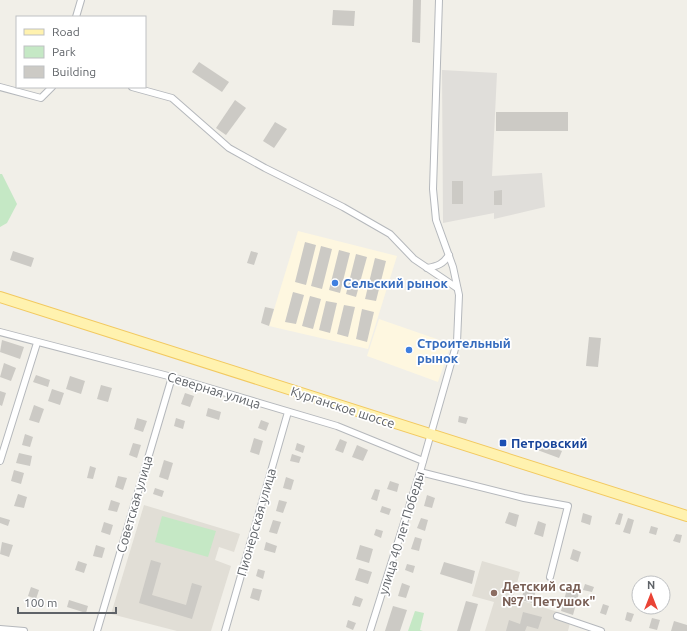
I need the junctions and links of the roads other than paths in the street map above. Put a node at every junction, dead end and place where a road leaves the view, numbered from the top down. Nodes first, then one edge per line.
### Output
1 (81, 0) edge
2 (439, 0) edge
3 (76, 16) edge
4 (0, 87) edge
5 (51, 88) edge
6 (136, 88) edge
7 (449, 255) junction
8 (428, 268) junction
9 (457, 288) junction
10 (0, 297) edge
11 (0, 332) edge
12 (37, 342) junction
13 (172, 377) junction
14 (288, 412) junction
15 (431, 435) junction
16 (0, 461) edge
17 (423, 461) junction
18 (420, 472) junction
19 (687, 516) edge
20 (550, 577) dead end
21 (557, 616) dead end
22 (0, 629) edge
23 (24, 631) edge
24 (97, 631) edge
25 (225, 631) edge
26 (370, 631) edge
27 (601, 631) edge

1 - 3 street
2 - 7 street, улица 40 лет Победы
4 - 5 street
6 - 8 street
7 - 8 street
7 - 9 street, улица 40 лет Победы
8 - 9 street
9 - 15 street, улица 40 лет Победы
10 - 15 main road, Курганское шоссе
11 - 12 street, Северная улица
12 - 13 street, Северная улица
12 - 16 street
13 - 14 street, Северная улица
13 - 24 street, Советская улица
14 - 17 street, Северная улица
14 - 25 street, Пионерская улица
15 - 17 street, улица 40 лет Победы
15 - 19 main road, Курганское шоссе
17 - 18 street, улица 40 лет Победы
18 - 20 street
18 - 26 street, улица 40 лет Победы
21 - 27 street
22 - 23 street

